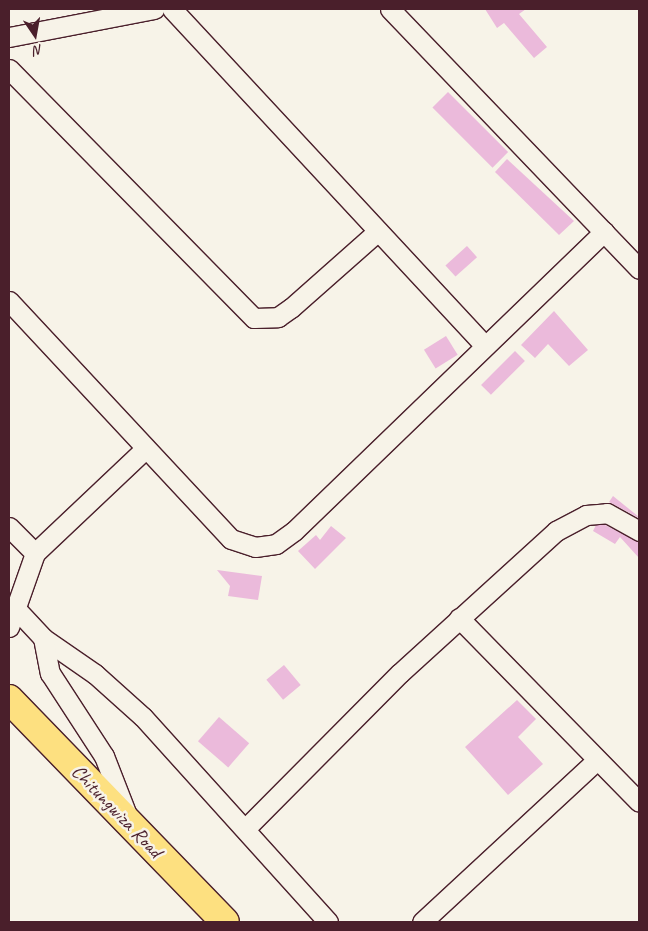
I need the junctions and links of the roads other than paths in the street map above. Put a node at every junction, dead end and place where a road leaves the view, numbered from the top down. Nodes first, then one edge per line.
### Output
1 (154, 9) edge
2 (172, 9) edge
3 (390, 9) edge
4 (9, 37) edge
5 (9, 69) edge
6 (378, 231) junction
7 (604, 232) junction
8 (639, 269) edge
9 (9, 301) edge
10 (484, 345) junction
11 (145, 449) junction
12 (9, 527) edge
13 (639, 531) edge
14 (35, 554) junction
15 (459, 618) junction
16 (13, 619) edge
17 (43, 638) junction
18 (9, 699) edge
19 (597, 760) junction
20 (639, 802) edge
21 (131, 825) junction
22 (246, 828) junction
23 (225, 922) edge
24 (328, 922) edge
25 (422, 922) edge

1 - 4 street
2 - 6 street
3 - 7 street
5 - 6 street
6 - 10 street
7 - 8 street
7 - 10 street
9 - 11 street
10 - 11 street
11 - 14 street
12 - 14 street
13 - 15 street
14 - 16 street
15 - 19 street
15 - 22 street
16 - 17 street
17 - 21 street
17 - 22 street
18 - 21 main road, Chitungwiza Road
19 - 20 street
19 - 25 street
21 - 23 main road, Chitungwiza Road
22 - 24 street

